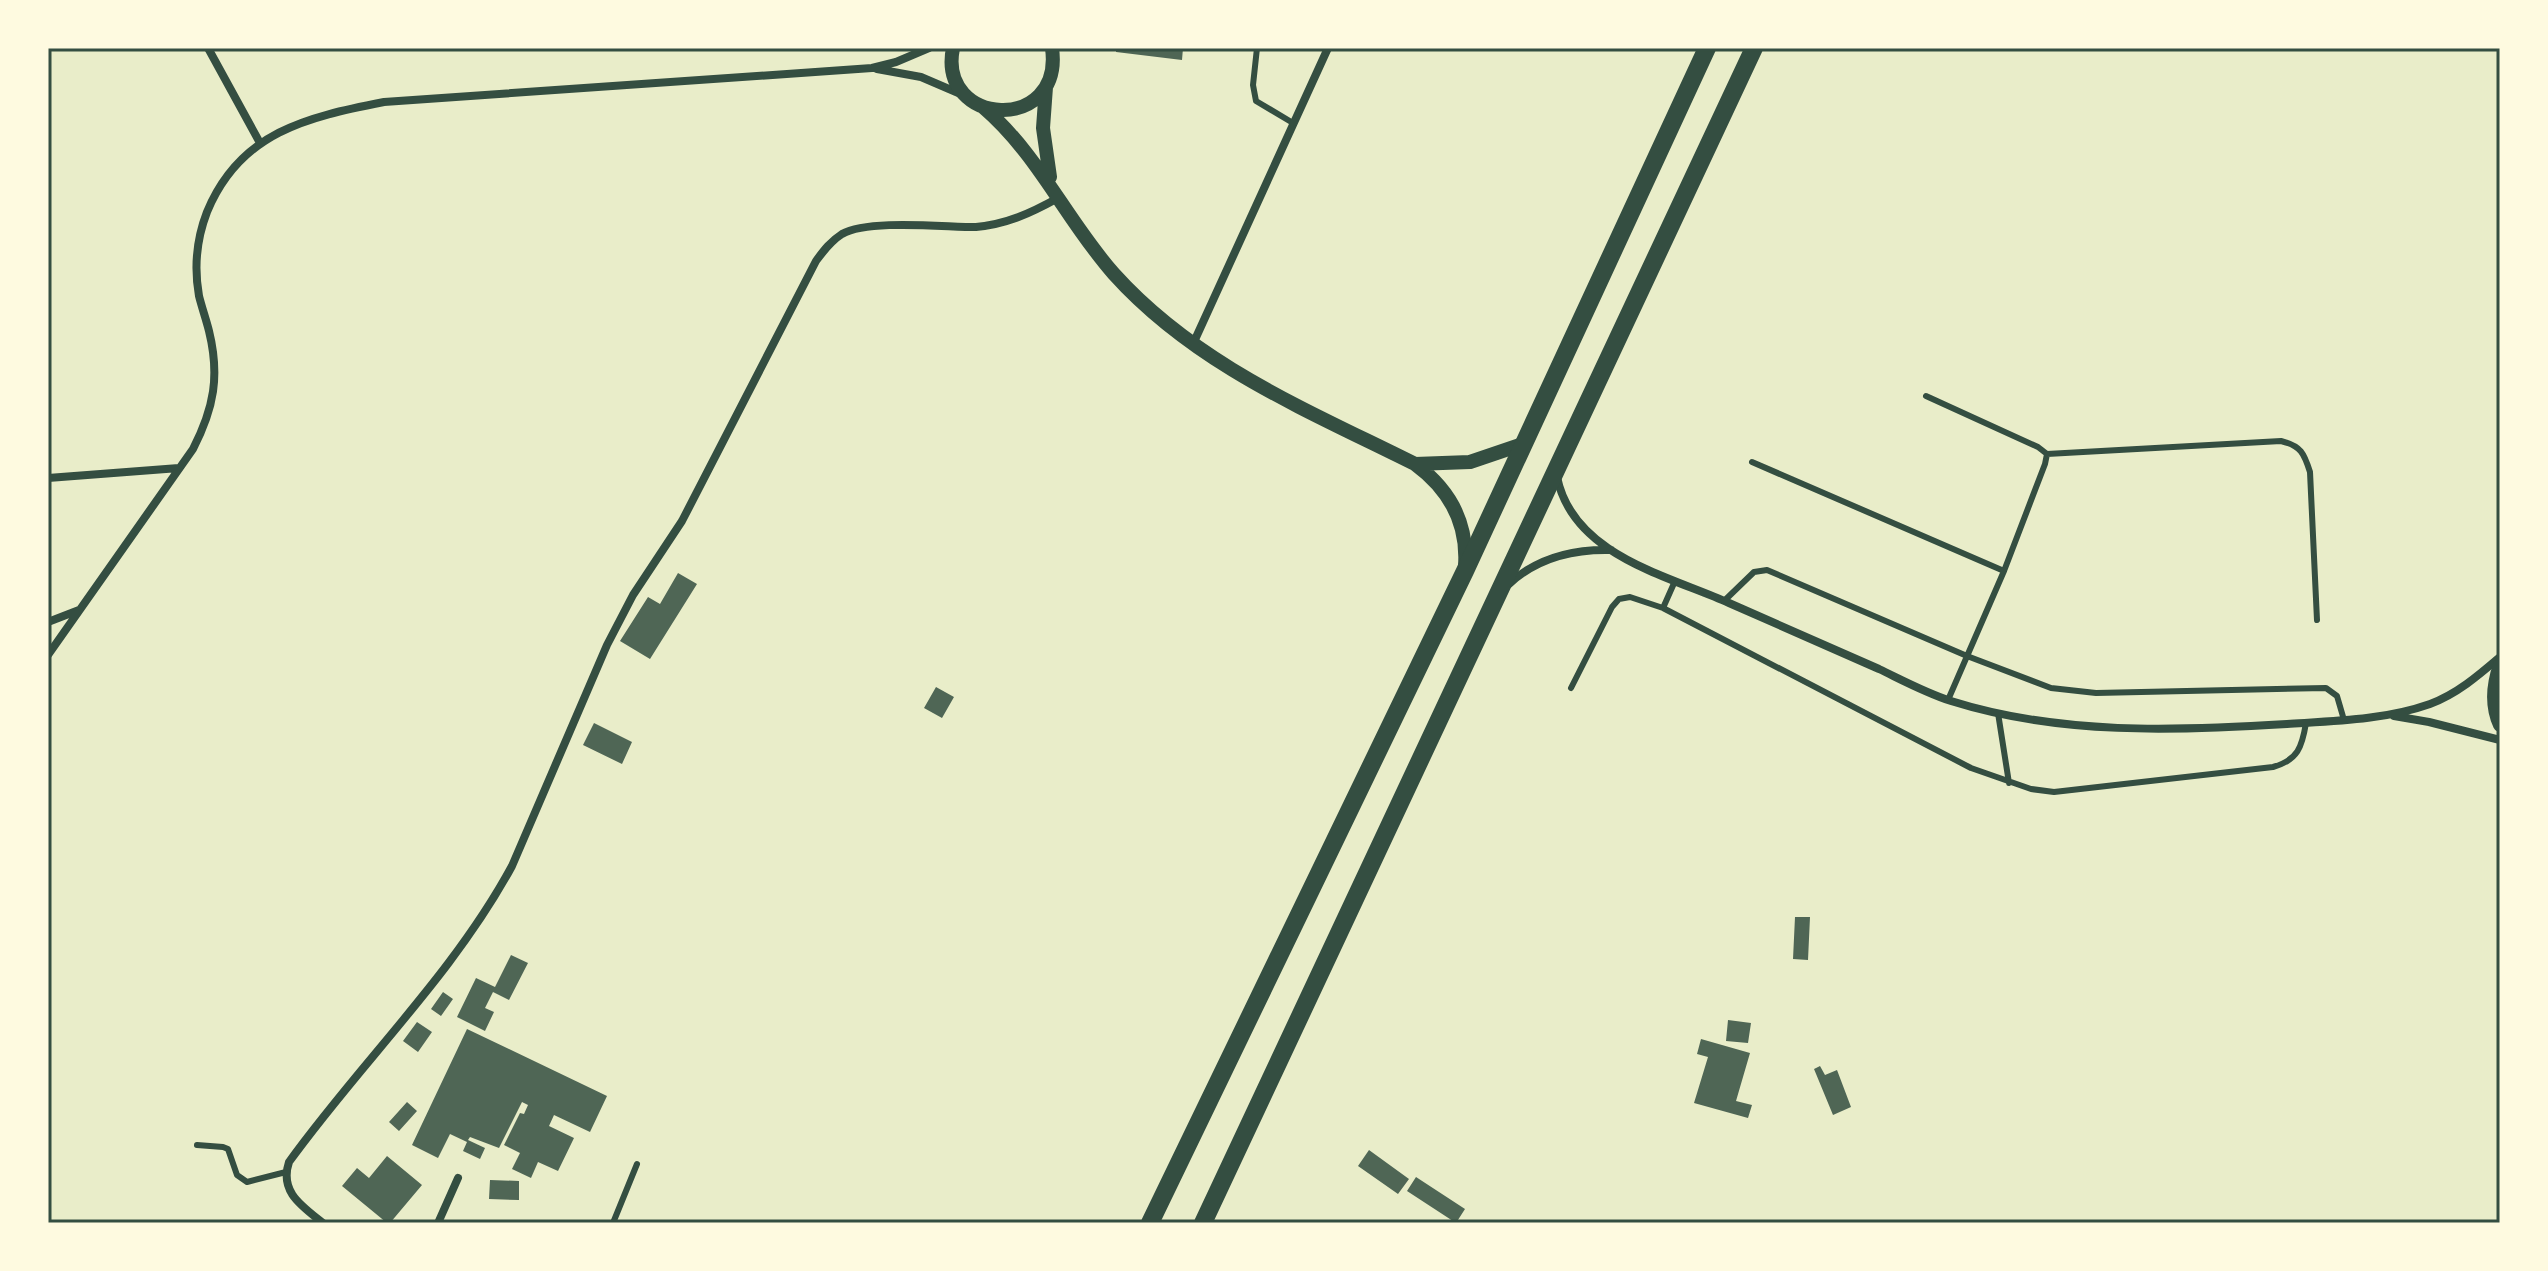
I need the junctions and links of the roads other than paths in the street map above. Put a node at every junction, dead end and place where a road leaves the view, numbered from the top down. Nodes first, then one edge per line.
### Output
1 (208, 48) edge
2 (929, 48) edge
3 (953, 48) edge
4 (1052, 48) edge
5 (1257, 48) edge
6 (1328, 48) edge
7 (1707, 48) edge
8 (1754, 48) edge
9 (872, 68) junction
10 (1046, 86) junction
11 (966, 96) junction
12 (983, 107) junction
13 (1293, 123) junction
14 (260, 143) junction
15 (1056, 194) junction
16 (1193, 345) junction
17 (1926, 396) dead end
18 (1523, 444) junction
19 (2047, 454) junction
20 (1752, 462) dead end
21 (1415, 464) junction
22 (179, 468) junction
23 (1556, 473) junction
24 (48, 478) edge
25 (1611, 550) junction
26 (1465, 571) junction
27 (2004, 571) junction
28 (1675, 581) junction
29 (1498, 596) junction
30 (1724, 601) junction
31 (1663, 608) junction
32 (80, 610) junction
33 (2317, 620) dead end
34 (48, 622) edge
35 (48, 655) edge
36 (1967, 656) junction
37 (2500, 657) edge
38 (2500, 665) edge
39 (1571, 688) dead end
40 (1948, 700) junction
41 (1998, 713) junction
42 (2389, 715) junction
43 (2344, 720) junction
44 (2306, 723) junction
45 (2500, 725) edge
46 (2500, 740) edge
47 (2009, 783) junction
48 (197, 1145) dead end
49 (637, 1164) dead end
50 (286, 1172) junction
51 (458, 1178) dead end
52 (323, 1223) edge
53 (438, 1223) edge
54 (613, 1223) edge
55 (1150, 1223) edge
56 (1203, 1223) edge

1 - 14 street
2 - 9 street
3 - 11 street
4 - 10 street
5 - 13 lane
6 - 13 street
7 - 18 highway
8 - 23 highway
9 - 11 street
9 - 14 street
10 - 12 street
10 - 15 street
11 - 12 street
12 - 15 street
13 - 16 street
14 - 22 street
15 - 16 street
15 - 50 street
16 - 21 street
17 - 19 lane
18 - 21 street
18 - 26 highway
19 - 27 lane
19 - 33 lane
20 - 27 lane
21 - 26 street
22 - 24 street
22 - 32 street
23 - 25 street
23 - 29 highway
25 - 28 street
25 - 29 street
26 - 55 highway
27 - 36 lane
28 - 30 street
28 - 31 lane
29 - 56 highway
30 - 36 lane
30 - 40 street
31 - 39 lane
31 - 47 lane
32 - 34 street
32 - 35 street
36 - 40 lane
36 - 43 lane
37 - 42 street
38 - 45 street
40 - 41 street
41 - 44 street
41 - 47 lane
42 - 43 street
42 - 46 street
43 - 44 street
44 - 47 lane
48 - 50 lane
49 - 54 lane
50 - 52 street
51 - 53 street

